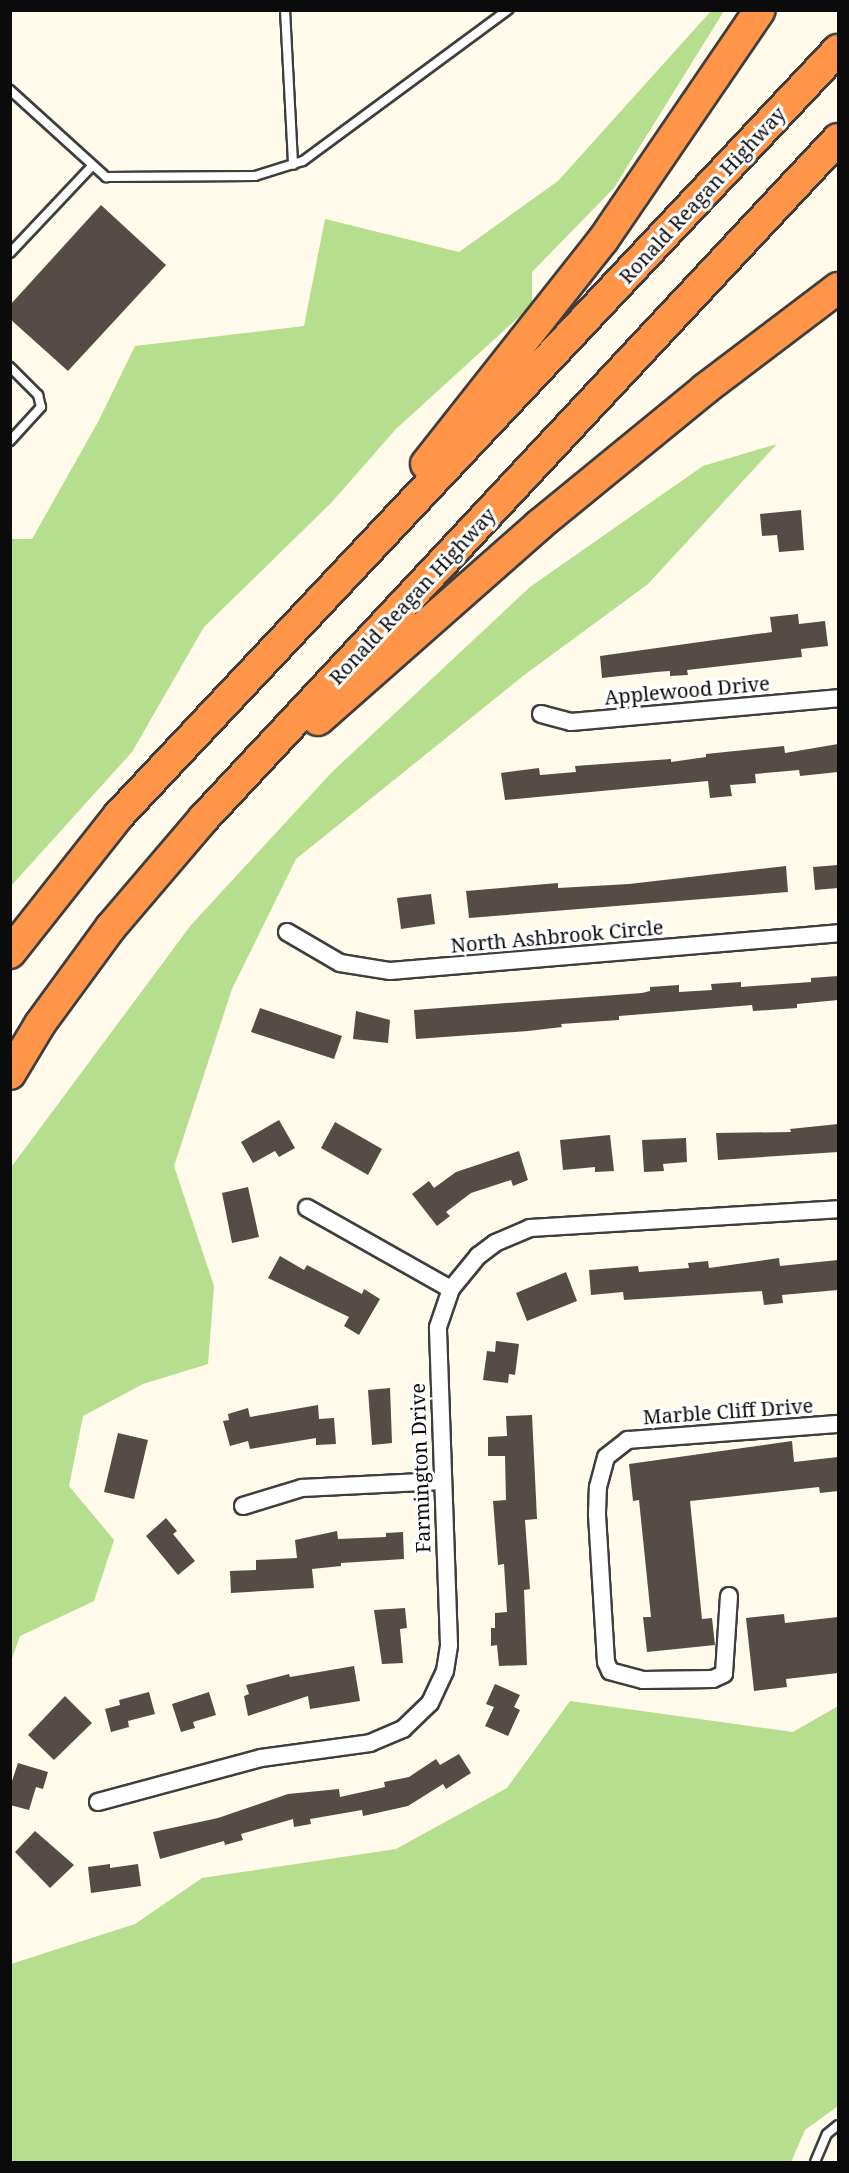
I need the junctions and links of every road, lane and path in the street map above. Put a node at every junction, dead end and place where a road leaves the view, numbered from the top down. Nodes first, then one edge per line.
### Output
1 (285, 10) edge
2 (508, 10) edge
3 (760, 10) edge
4 (838, 50) edge
5 (10, 90) edge
6 (838, 139) edge
7 (293, 165) junction
8 (92, 166) junction
9 (10, 253) edge
10 (838, 288) edge
11 (10, 366) edge
12 (10, 441) edge
13 (297, 626) junction
14 (838, 698) edge
15 (541, 714) dead end
16 (204, 818) junction
17 (287, 932) dead end
18 (838, 933) edge
19 (10, 953) edge
20 (10, 1074) edge
21 (307, 1208) dead end
22 (838, 1209) edge
23 (451, 1289) junction
24 (838, 1424) edge
25 (442, 1481) junction
26 (243, 1506) dead end
27 (729, 1596) dead end
28 (98, 1802) dead end
29 (838, 2125) edge
30 (815, 2163) edge

1 - 7 lane
2 - 7 lane
3 - 13 highway
4 - 13 highway, Ronald Reagan Highway
5 - 8 lane
6 - 16 highway, Ronald Reagan Highway
7 - 8 lane
8 - 9 lane
10 - 16 highway
11 - 12 lane
13 - 19 highway, Ronald Reagan Highway
14 - 15 street, Applewood Drive
16 - 20 highway, Ronald Reagan Highway
17 - 18 street, North Ashbrook Circle
21 - 23 street
22 - 23 street, Farmington Drive
23 - 25 street, Farmington Drive
24 - 27 street, Marble Cliff Drive
25 - 26 street
25 - 28 street, Farmington Drive
29 - 30 lane

